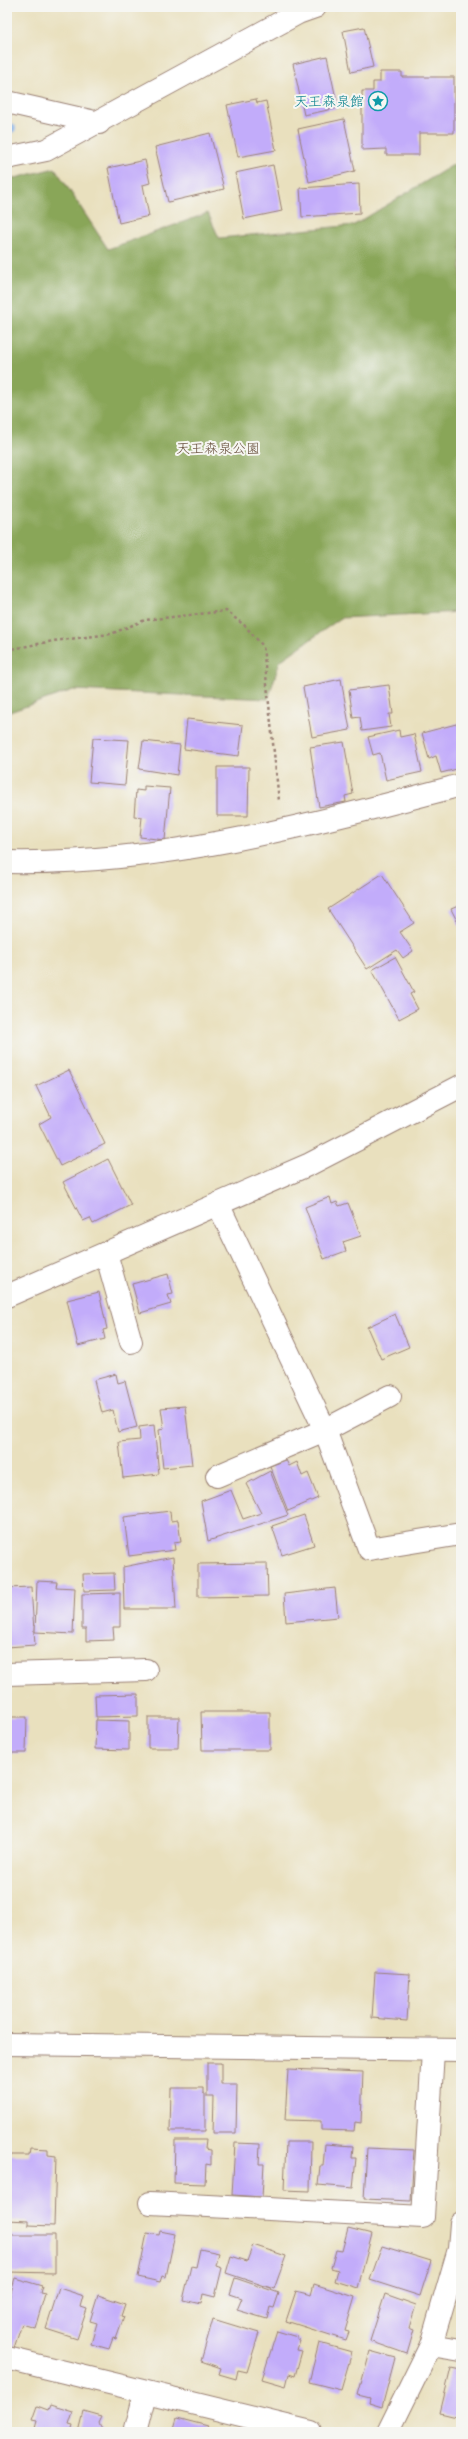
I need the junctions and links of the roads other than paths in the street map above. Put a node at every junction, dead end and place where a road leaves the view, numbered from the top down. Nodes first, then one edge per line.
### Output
1 (315, 7) edge
2 (7, 102) edge
3 (99, 123) junction
4 (7, 158) edge
5 (461, 785) edge
6 (7, 862) edge
7 (461, 1086) edge
8 (218, 1204) junction
9 (106, 1253) junction
10 (7, 1296) edge
11 (131, 1342) dead end
12 (390, 1396) dead end
13 (325, 1430) junction
14 (217, 1476) dead end
15 (461, 1534) edge
16 (146, 1670) dead end
17 (7, 1674) edge
18 (7, 2044) edge
19 (433, 2050) junction
20 (461, 2050) edge
21 (150, 2204) dead end
22 (461, 2223) edge
23 (431, 2344) junction
24 (461, 2350) edge
25 (7, 2358) edge
26 (145, 2394) junction
27 (135, 2432) edge
28 (311, 2432) edge
29 (388, 2432) edge

1 - 3 street
2 - 3 street
3 - 4 street
5 - 6 street
7 - 8 street
8 - 9 street
8 - 13 street
9 - 10 street
9 - 11 street
12 - 13 street
13 - 14 street
13 - 15 street
16 - 17 street
18 - 19 street
19 - 20 street
19 - 21 street
22 - 23 street
23 - 24 street
23 - 29 street
25 - 26 street
26 - 27 street
26 - 28 street

